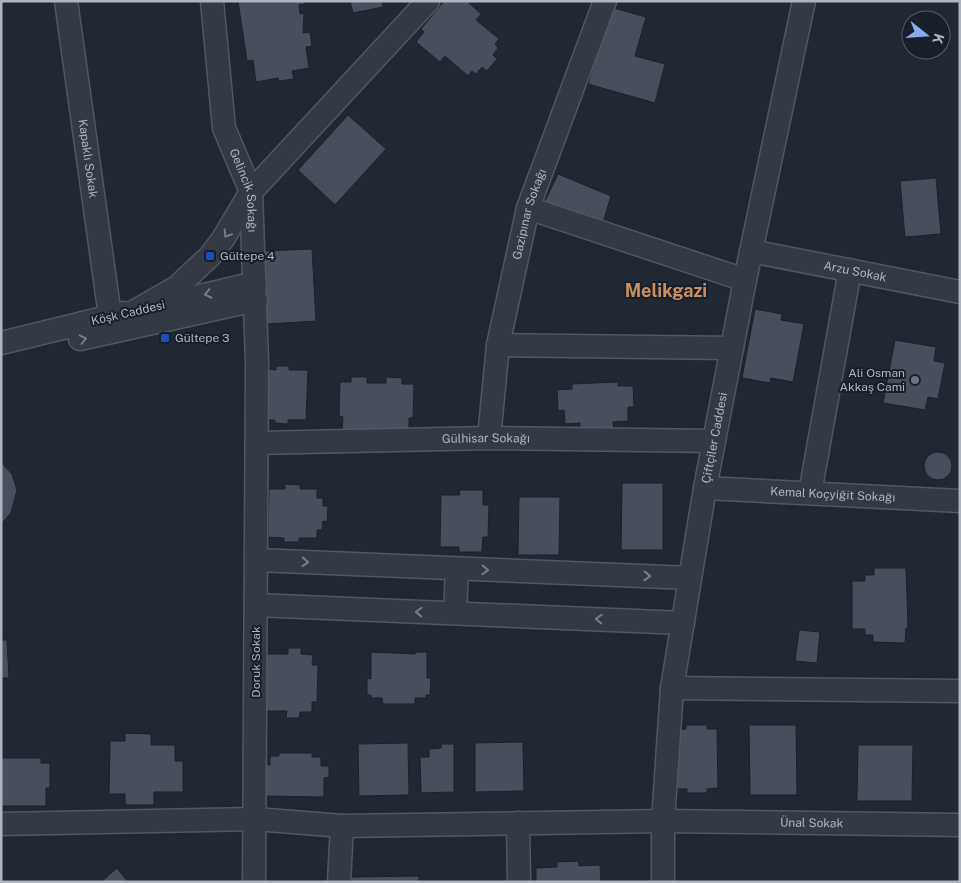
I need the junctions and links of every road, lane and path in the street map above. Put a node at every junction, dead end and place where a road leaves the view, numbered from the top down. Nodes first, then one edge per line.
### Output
1 (66, 1) edge
2 (212, 1) edge
3 (428, 1) edge
4 (605, 1) edge
5 (804, 1) edge
6 (251, 192) junction
7 (528, 208) junction
8 (751, 251) junction
9 (850, 270) junction
10 (745, 280) junction
11 (255, 292) junction
12 (960, 292) edge
13 (134, 311) junction
14 (110, 316) junction
15 (1, 343) edge
16 (498, 345) junction
17 (732, 348) junction
18 (1, 357) edge
19 (489, 438) junction
20 (714, 441) junction
21 (257, 442) junction
22 (706, 488) junction
23 (810, 493) junction
24 (960, 501) edge
25 (256, 560) junction
26 (457, 569) junction
27 (690, 578) junction
28 (256, 605) junction
29 (455, 613) junction
30 (682, 623) junction
31 (672, 688) junction
32 (960, 691) edge
33 (255, 819) junction
34 (663, 821) junction
35 (518, 823) junction
36 (1, 824) edge
37 (960, 825) edge
38 (342, 826) junction
39 (254, 882) edge
40 (339, 882) edge
41 (519, 882) edge
42 (663, 882) edge

1 - 14 street, Kapaklı Sokak
2 - 6 street, Gelincik Sokağı
3 - 6 street
4 - 7 street, Gazipınar Sokağı
5 - 8 street, Çiftçiler Caddesi
6 - 11 street, Gelincik Sokağı
6 -> 13 street
7 - 10 street
7 - 16 street, Gazipınar Sokağı
8 - 9 street, Arzu Sokak
8 - 10 street, Çiftçiler Caddesi
9 - 12 street, Arzu Sokak
9 - 23 street
10 - 17 street, Çiftçiler Caddesi
11 -> 13 street, Köşk Caddesi
18 -> 11 street, Köşk Caddesi
11 - 21 street, Gelincik Sokağı
13 - 14 street, Köşk Caddesi
14 - 15 street, Köşk Caddesi
16 - 17 street
16 - 19 street, Gazipınar Sokağı
17 - 20 street, Çiftçiler Caddesi
19 - 20 street, Gülhisar Sokağı
19 - 21 street, Gülhisar Sokağı
20 - 22 street, Çiftçiler Caddesi
21 - 25 street, Doruk Sokak
22 - 23 street, Kemal Koçyiğit Sokağı
22 - 27 street, Çiftçiler Caddesi
23 - 24 street, Kemal Koçyiğit Sokağı
25 -> 26 street
25 - 28 street, Doruk Sokak
26 -> 27 street
26 - 29 street
27 - 30 street, Çiftçiler Caddesi
29 -> 28 street
28 - 33 street, Doruk Sokak
30 -> 29 street
30 - 31 street, Çiftçiler Caddesi
31 - 32 street
31 - 34 street, Çiftçiler Caddesi
33 - 36 street, Ünal Sokak
33 - 38 street, Ünal Sokak
33 - 39 street, Doruk Sokak
34 - 35 street, Ünal Sokak
34 - 37 street, Ünal Sokak
34 - 42 street, Çiftçiler Caddesi
35 - 38 street, Ünal Sokak
35 - 41 street
38 - 40 street

